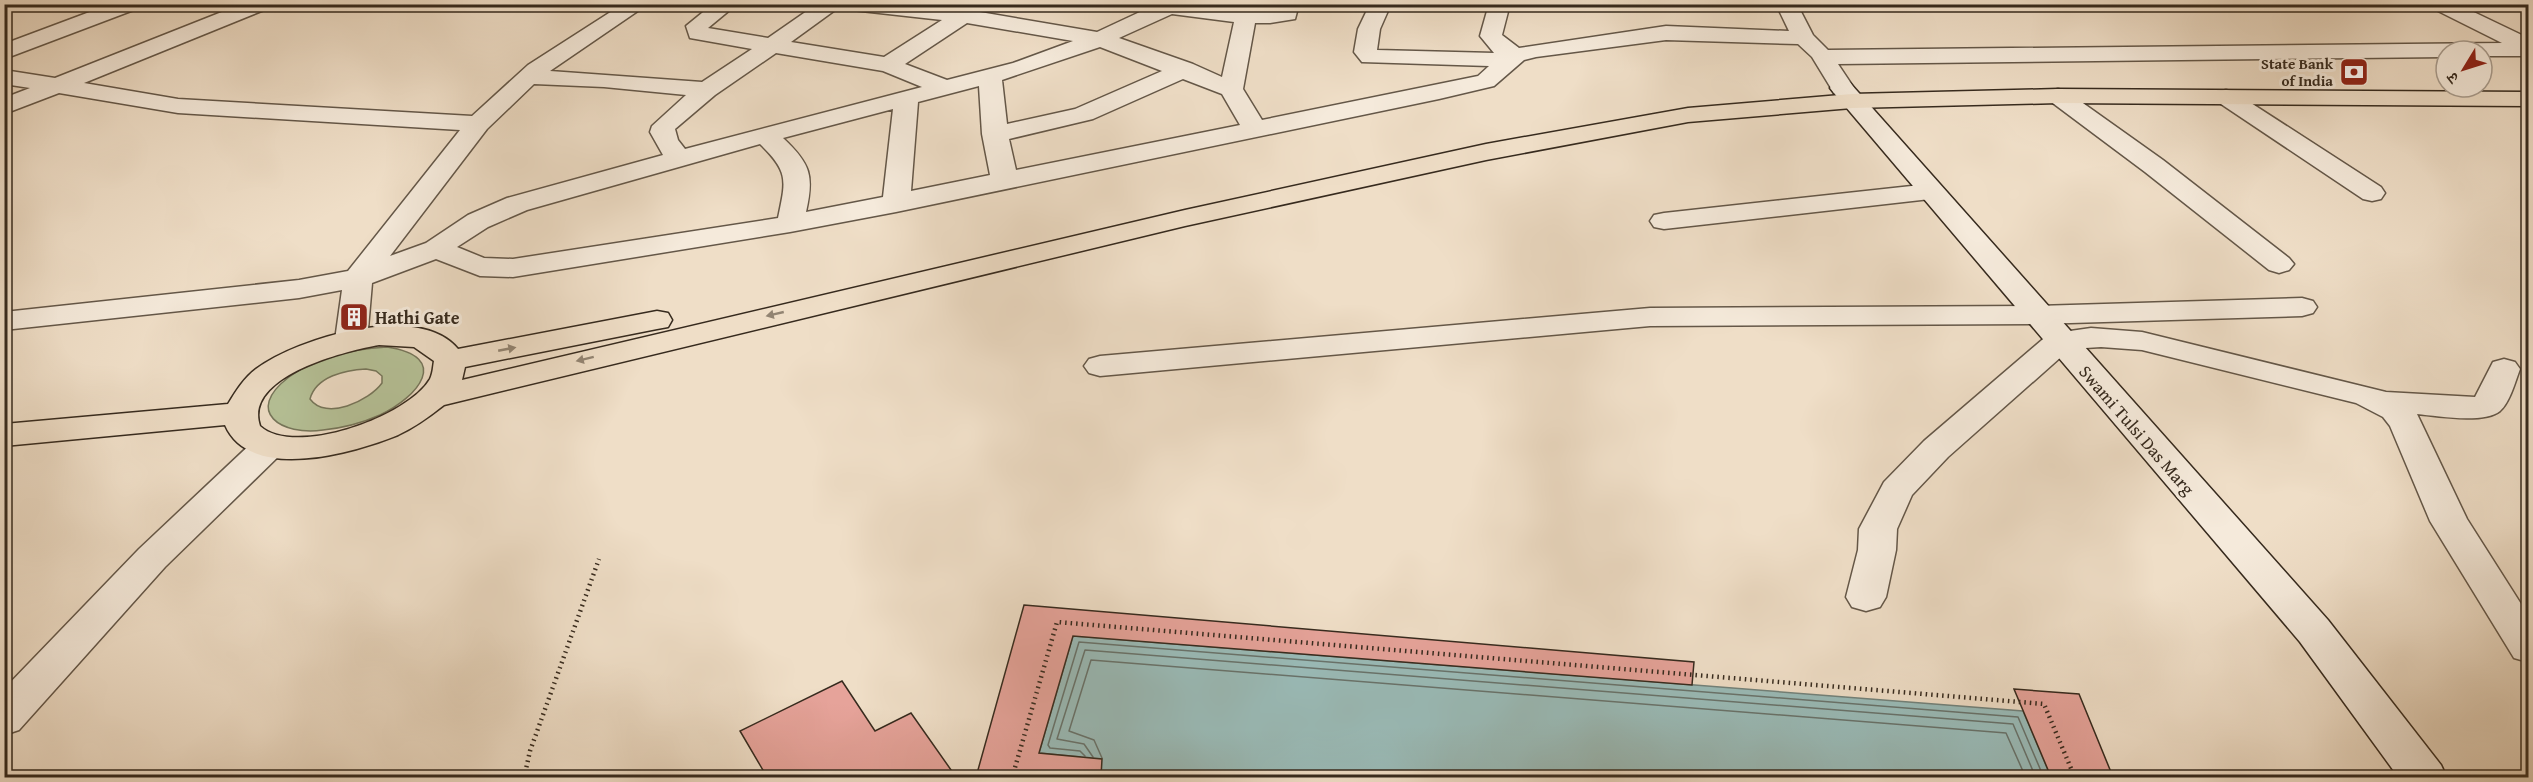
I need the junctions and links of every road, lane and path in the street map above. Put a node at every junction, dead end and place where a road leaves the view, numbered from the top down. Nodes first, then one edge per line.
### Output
1 (132, 4) edge
2 (262, 4) edge
3 (638, 4) edge
4 (727, 4) edge
5 (832, 4) edge
6 (852, 4) edge
7 (1289, 4) edge
8 (1381, 4) edge
9 (1500, 4) edge
10 (1786, 4) edge
11 (2439, 4) edge
12 (1172, 6) edge
13 (972, 10) edge
14 (1047, 12) dead end
15 (1239, 16) junction
16 (1028, 26) junction
17 (1804, 38) junction
18 (1100, 39) junction
19 (771, 47) junction
20 (2529, 48) edge
21 (4, 51) edge
22 (1823, 57) junction
23 (1513, 58) junction
24 (888, 65) junction
25 (1185, 69) junction
26 (4, 76) edge
27 (527, 77) junction
28 (990, 77) junction
29 (2494, 83) edge
30 (2529, 83) edge
31 (2434, 84) edge
32 (65, 85) junction
33 (946, 88) junction
34 (1232, 89) junction
35 (707, 90) junction
36 (1847, 94) junction
37 (2058, 96) junction
38 (2226, 97) junction
39 (906, 99) junction
40 (2529, 99) edge
41 (4, 107) edge
42 (478, 124) junction
43 (1255, 129) junction
44 (995, 134) junction
45 (766, 136) junction
46 (679, 158) junction
47 (1005, 182) junction
48 (1930, 192) junction
49 (2372, 194) dead end
50 (896, 204) junction
51 (1664, 221) dead end
52 (790, 224) junction
53 (436, 249) junction
54 (2279, 264) dead end
55 (358, 278) junction
56 (2302, 307) dead end
57 (2037, 315) junction
58 (4, 321) edge
59 (351, 340) junction
60 (2060, 341) junction
61 (450, 360) junction
62 (1100, 366) dead end
63 (2504, 369) dead end
64 (434, 397) junction
65 (2383, 402) junction
66 (240, 413) junction
67 (4, 435) edge
68 (270, 445) junction
69 (599, 559) dead end
70 (1866, 597) dead end
71 (2529, 647) edge
72 (4, 718) edge
73 (524, 777) edge
74 (1012, 777) edge
75 (2075, 777) edge
76 (2425, 777) edge

1 - 21 street
2 - 32 street
3 - 27 street
4 - 19 street
5 - 19 street
6 - 13 street
7 - 15 street
8 - 23 street
9 - 23 street
10 - 17 street, Swami Tulsi Das Marg
11 - 20 street
12 - 15 street
12 - 18 street
13 - 16 street
13 - 24 street
14 - 16 street
15 - 34 street
16 - 18 street
17 - 22 street, Swami Tulsi Das Marg
17 - 23 street
18 - 25 street
18 - 28 street
19 - 24 street
19 - 35 street
20 - 22 street
22 - 36 street, Swami Tulsi Das Marg
23 - 43 street
24 - 33 street
25 - 34 street
25 - 44 street
26 - 32 street
27 - 35 street
27 - 42 street
28 - 33 street
28 - 44 street
29 - 30 highway
31 - 36 highway
32 - 41 street
32 - 42 street
33 - 39 street
34 - 43 street
35 - 46 street
36 - 37 highway
36 - 48 street, Swami Tulsi Das Marg
61 -> 36 highway
36 -> 64 highway
37 - 38 highway
37 - 54 street
38 - 40 highway
38 - 49 street
39 - 45 street
39 - 50 street
42 - 55 street
43 - 47 street
44 - 47 street
45 - 46 street
45 - 52 street
46 - 53 street
47 - 50 street
48 - 51 street
48 - 57 street, Swami Tulsi Das Marg
50 - 52 street
52 - 53 street
53 - 55 street
55 - 58 street
55 - 59 street
56 - 57 street
57 - 60 street, Swami Tulsi Das Marg
57 - 62 street
59 - 61 highway
59 - 66 highway
60 - 65 street
60 - 70 street
60 - 76 street, Swami Tulsi Das Marg
61 - 64 highway
63 - 65 street
64 - 68 highway
65 - 71 street
66 - 67 highway
66 - 68 highway
68 - 72 street
69 - 73 path
74 - 75 path

